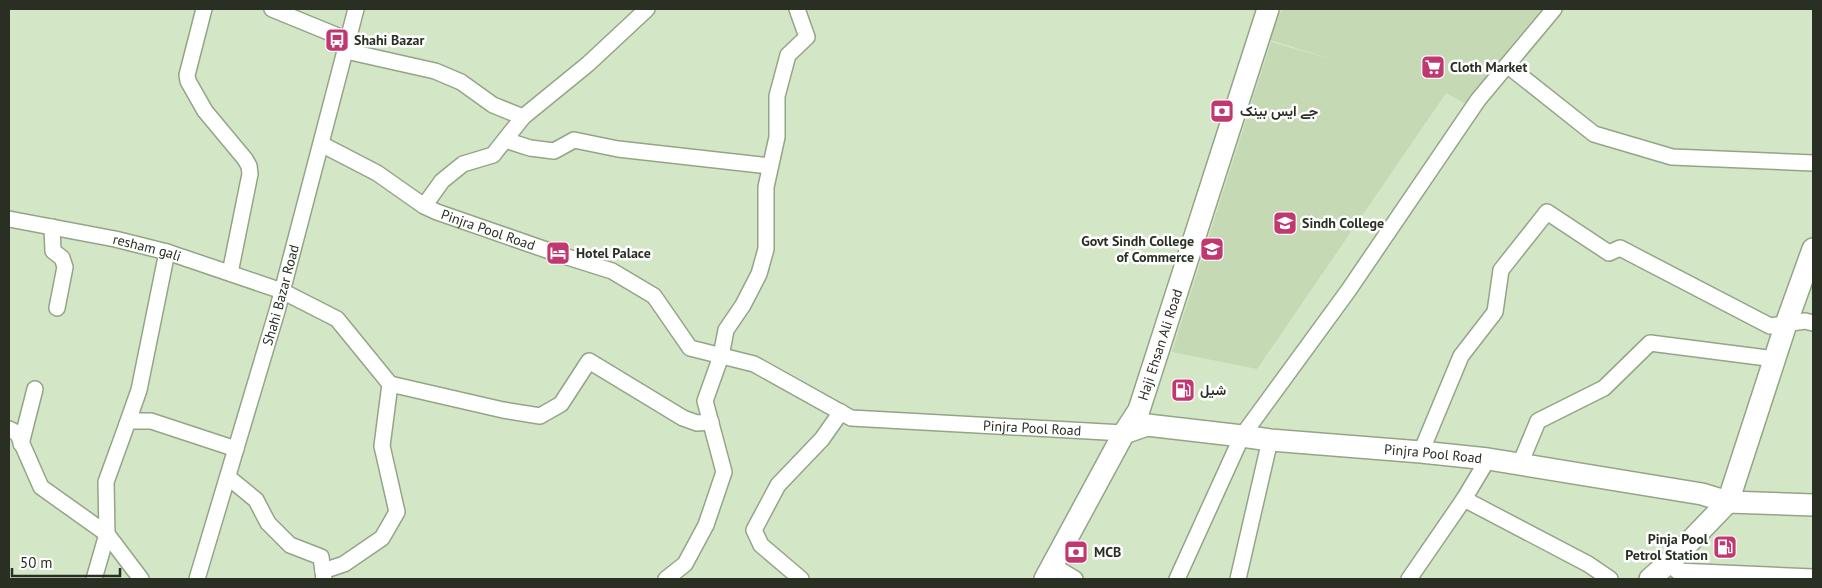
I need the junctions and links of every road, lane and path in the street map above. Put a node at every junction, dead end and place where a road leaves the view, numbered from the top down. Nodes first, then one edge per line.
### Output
1 (204, 9) edge
2 (272, 9) edge
3 (356, 9) edge
4 (647, 9) edge
5 (797, 9) edge
6 (1268, 9) edge
7 (1554, 9) edge
8 (346, 50) junction
9 (1507, 66) junction
10 (524, 117) junction
11 (505, 140) junction
12 (321, 144) junction
13 (1813, 163) edge
14 (770, 166) junction
15 (424, 206) junction
16 (9, 219) edge
17 (52, 227) junction
18 (1813, 249) edge
19 (168, 252) junction
20 (230, 273) junction
21 (282, 291) junction
22 (57, 308) dead end
23 (1813, 323) edge
24 (1786, 324) junction
25 (721, 356) junction
26 (1775, 358) junction
27 (390, 384) junction
28 (35, 389) dead end
29 (841, 412) junction
30 (711, 422) junction
31 (127, 424) junction
32 (9, 429) edge
33 (1124, 433) junction
34 (1242, 436) junction
35 (1270, 440) junction
36 (21, 444) junction
37 (236, 450) junction
38 (1420, 452) junction
39 (1488, 459) junction
40 (1520, 464) junction
41 (228, 477) junction
42 (1464, 499) junction
43 (1728, 502) junction
44 (1813, 505) edge
45 (107, 534) junction
46 (1676, 570) edge
47 (1049, 572) edge
48 (323, 575) edge
49 (1813, 577) edge
50 (94, 579) edge
51 (141, 579) edge
52 (197, 579) edge
53 (666, 579) edge
54 (801, 579) edge
55 (1076, 579) edge
56 (1176, 579) edge
57 (1238, 579) edge
58 (1408, 579) edge
59 (1610, 579) edge
60 (1650, 579) edge

1 - 20 street
2 - 8 street
3 - 8 street, Shahi Bazar Road
4 - 10 street
5 - 14 street
6 - 33 street, Haji Ehsan Ali Road
7 - 9 street
8 - 10 street
8 - 12 street, Shahi Bazar Road
9 - 13 street
9 - 34 street
10 - 11 street
11 - 14 street
11 - 15 street
12 - 15 street, Pinjra Pool Road
12 - 21 street, Shahi Bazar Road
14 - 25 street
15 - 25 street, Pinjra Pool Road
16 - 17 street, resham gali
17 - 19 street, resham gali
17 - 22 street
18 - 24 street
19 - 20 street, resham gali
19 - 31 street
20 - 21 street, resham gali
21 - 27 street, resham gali
21 - 37 street, Shahi Bazar Road
23 - 24 street
24 - 26 street
24 - 38 street
25 - 29 street, Pinjra Pool Road
25 - 30 street
26 - 40 street
26 - 43 street
27 - 30 street
27 - 48 street
28 - 36 street
29 - 33 street, Pinjra Pool Road
29 - 54 street
30 - 53 street
31 - 37 street
31 - 45 street
32 - 36 street
33 - 34 street, Pinjra Pool Road
33 - 47 street, Haji Ehsan Ali Road
34 - 35 street, Pinjra Pool Road
34 - 56 street
35 - 38 street, Pinjra Pool Road
35 - 57 street
36 - 45 street
37 - 41 street, Shahi Bazar Road
38 - 39 street, Pinjra Pool Road
39 - 40 street, Pinjra Pool Road
39 - 42 street
40 - 43 street, Pinjra Pool Road
41 - 48 street
41 - 52 street, Shahi Bazar Road
42 - 58 street
42 - 59 street
43 - 44 street, Pinjra Pool Road
43 - 46 street
45 - 50 street
45 - 51 street
46 - 49 street
46 - 60 street
47 - 55 street

